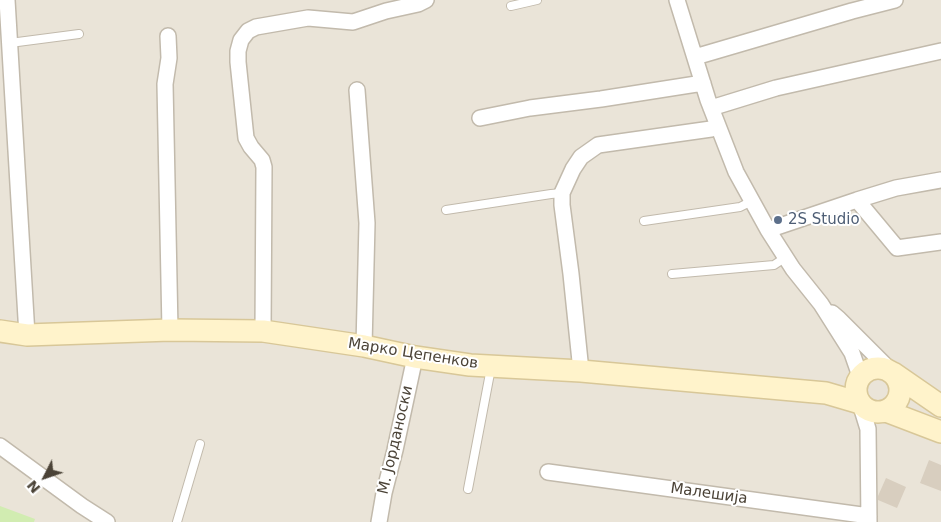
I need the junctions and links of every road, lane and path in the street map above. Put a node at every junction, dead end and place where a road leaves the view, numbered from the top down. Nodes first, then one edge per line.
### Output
1 (7, 0) edge
2 (426, 0) edge
3 (538, 0) edge
4 (677, 0) edge
5 (895, 0) edge
6 (511, 6) dead end
7 (79, 34) dead end
8 (168, 36) dead end
9 (10, 43) junction
10 (941, 51) edge
11 (695, 57) junction
12 (703, 83) junction
13 (357, 90) dead end
14 (711, 108) junction
15 (480, 118) dead end
16 (718, 127) junction
17 (941, 180) edge
18 (562, 193) junction
19 (857, 200) junction
20 (752, 201) junction
21 (446, 210) dead end
22 (644, 221) dead end
23 (768, 230) junction
24 (941, 242) edge
25 (786, 257) junction
26 (672, 274) dead end
27 (821, 304) junction
28 (170, 330) junction
29 (0, 331) edge
30 (263, 331) junction
31 (27, 335) junction
32 (364, 346) junction
33 (415, 357) junction
34 (492, 366) junction
35 (582, 371) junction
36 (893, 373) junction
37 (859, 387) junction
38 (941, 406) edge
39 (877, 417) junction
40 (941, 432) edge
41 (200, 444) dead end
42 (0, 446) edge
43 (548, 472) dead end
44 (468, 489) dead end
45 (869, 519) edge
46 (107, 522) edge
47 (177, 522) edge
48 (379, 522) edge

1 - 9 street
2 - 30 street
3 - 6 lane
4 - 11 street
5 - 11 street
7 - 9 lane
8 - 28 street
9 - 31 street
10 - 14 street
11 - 12 street
12 - 14 street
12 - 15 street
13 - 32 street
14 - 16 street
16 - 18 street
16 - 20 street
17 - 19 street
18 - 21 lane
18 - 35 street
19 - 23 street
19 - 24 street
20 - 22 lane
20 - 23 street
23 - 25 street
25 - 26 lane
25 - 27 street
27 - 36 street
27 - 37 street
28 - 30 street, Марко Цепенков
28 - 31 street, Марко Цепенков
29 - 31 street, Марко Цепенков
30 - 32 street, Марко Цепенков
32 - 33 street, Марко Цепенков
33 - 34 street, Марко Цепенков
33 - 48 street, М. Јорданоски
34 - 35 street, Марко Цепенков
34 - 44 lane
35 - 37 street, Марко Цепенков
36 - 37 street
36 - 38 street
36 - 39 street
37 - 39 street
39 - 40 street
39 - 45 street
41 - 47 lane
42 - 46 street
43 - 45 street, Малешија

